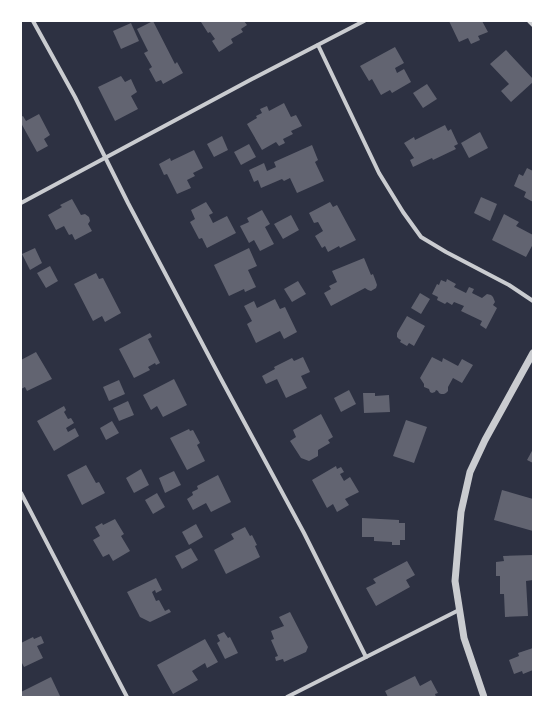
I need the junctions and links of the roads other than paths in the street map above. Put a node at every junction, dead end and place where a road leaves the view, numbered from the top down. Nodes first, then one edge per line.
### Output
1 (34, 21) edge
2 (364, 21) edge
3 (529, 21) edge
4 (533, 25) edge
5 (318, 45) junction
6 (105, 158) junction
7 (21, 203) edge
8 (533, 301) edge
9 (533, 353) edge
10 (21, 493) edge
11 (459, 610) junction
12 (366, 657) junction
13 (127, 697) edge
14 (287, 697) edge
15 (484, 697) edge

1 - 6 street
2 - 5 street
3 - 4 street
5 - 6 street
5 - 8 street
6 - 7 street
6 - 12 street
9 - 11 street
10 - 13 street
11 - 12 street
11 - 15 street
12 - 14 street

